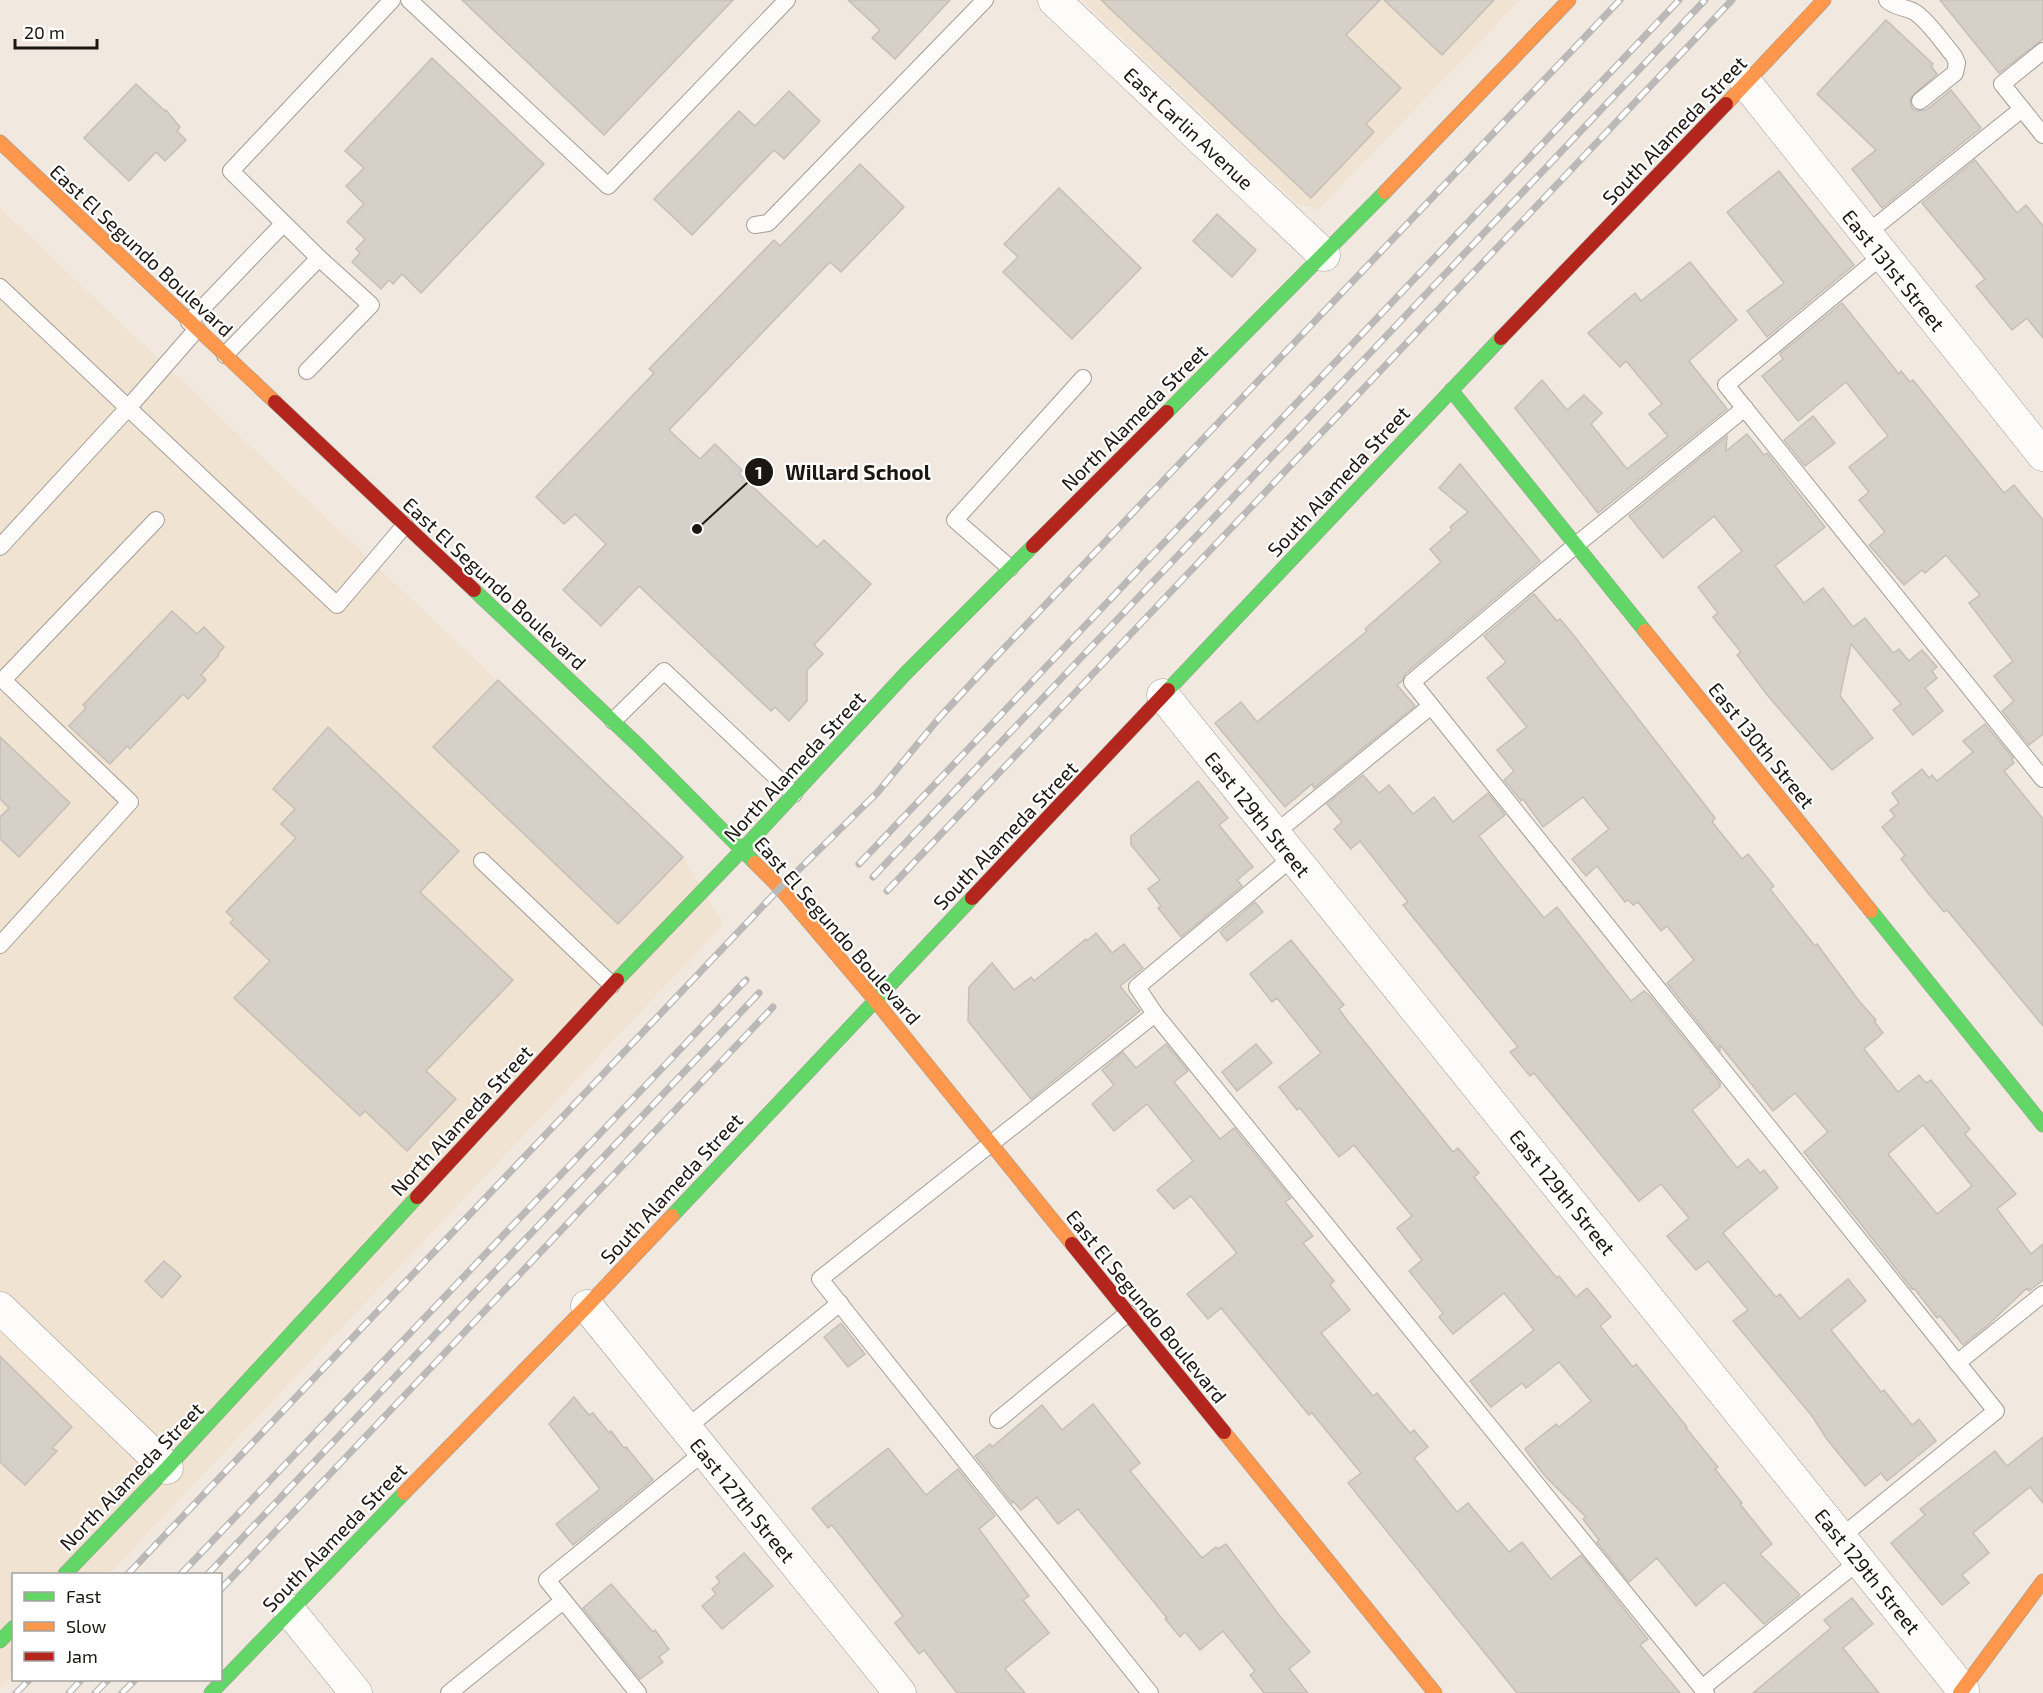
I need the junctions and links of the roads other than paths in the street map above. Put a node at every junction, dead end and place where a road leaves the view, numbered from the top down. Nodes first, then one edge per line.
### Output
1 (392, 0) edge
2 (409, 0) edge
3 (787, 0) edge
4 (985, 0) edge
5 (1054, 0) edge
6 (1569, 0) edge
7 (1824, 0) edge
8 (1887, 0) edge
9 (2043, 51) edge
10 (1746, 83) junction
11 (1920, 101) dead end
12 (2022, 109) junction
13 (2043, 135) edge
14 (0, 142) edge
15 (284, 224) junction
16 (755, 225) dead end
17 (1874, 245) junction
18 (1324, 255) junction
19 (319, 258) junction
20 (0, 286) edge
21 (193, 325) junction
22 (225, 355) junction
23 (307, 371) dead end
24 (1083, 378) dead end
25 (1451, 390) junction
26 (128, 408) junction
27 (1745, 408) junction
28 (2043, 455) edge
29 (156, 520) dead end
30 (405, 525) junction
31 (1576, 545) junction
32 (0, 547) edge
33 (1010, 568) junction
34 (4, 671) edge
35 (1163, 695) junction
36 (1431, 706) junction
37 (613, 721) junction
38 (2043, 779) edge
39 (794, 794) junction
40 (1283, 845) junction
41 (743, 849) junction
42 (482, 861) dead end
43 (0, 945) edge
44 (612, 986) junction
45 (874, 999) junction
46 (1155, 1014) junction
47 (2043, 1125) edge
48 (990, 1143) junction
49 (2043, 1294) edge
50 (840, 1303) junction
51 (587, 1306) junction
52 (0, 1308) edge
53 (1128, 1313) junction
54 (1957, 1363) junction
55 (998, 1420) dead end
56 (694, 1441) junction
57 (167, 1468) junction
58 (1850, 1549) junction
59 (66, 1573) edge
60 (2043, 1581) edge
61 (563, 1601) junction
62 (289, 1610) junction
63 (12, 1629) edge
64 (0, 1641) edge
65 (1704, 1691) edge
66 (1962, 1691) edge
67 (211, 1693) edge
68 (356, 1693) edge
69 (449, 1693) edge
70 (638, 1693) edge
71 (900, 1693) edge
72 (1150, 1693) edge
73 (1435, 1693) edge

1 - 15 lane
2 - 3 lane
4 - 16 lane
5 - 18 street, East Carlin Avenue
6 - 18 street, North Alameda Street
7 - 10 street, South Alameda Street
8 - 11 lane
9 - 12 lane
10 - 17 street, East 131st Street
10 - 25 street, South Alameda Street
12 - 13 lane
12 - 17 lane
14 - 21 street, East El Segundo Boulevard
15 - 19 lane
15 - 21 lane
17 - 27 lane
17 - 28 street, East 131st Street
18 - 33 street, North Alameda Street
19 - 22 lane
19 - 23 lane
20 - 26 lane
21 - 22 street, East El Segundo Boulevard
21 - 26 lane
22 - 30 street, East El Segundo Boulevard
24 - 33 lane
25 - 31 street, East 130th Street
25 - 35 street, South Alameda Street
26 - 30 lane
26 - 32 lane
27 - 31 lane
27 - 38 lane
29 - 34 lane
30 - 37 street, East El Segundo Boulevard
31 - 36 lane
31 - 47 street, East 130th Street
33 - 39 street, North Alameda Street
34 - 43 lane
35 - 40 street, East 129th Street
35 - 45 street, South Alameda Street
36 - 40 lane
36 - 54 lane
37 - 39 lane
37 - 41 street, East El Segundo Boulevard
39 - 41 street, North Alameda Street
40 - 46 lane
40 - 58 street, East 129th Street
41 - 44 street, North Alameda Street
41 - 45 street, East El Segundo Boulevard
42 - 44 lane
44 - 57 street, North Alameda Street
45 - 48 street, East El Segundo Boulevard
45 - 51 street, South Alameda Street
46 - 48 lane
46 - 65 lane
48 - 50 lane
48 - 53 street, East El Segundo Boulevard
49 - 54 lane
50 - 56 lane
50 - 72 lane
51 - 56 street, East 127th Street
51 - 62 street, South Alameda Street
52 - 57 street
53 - 55 lane
53 - 73 street, East El Segundo Boulevard
54 - 58 lane
56 - 61 lane
56 - 71 street, East 127th Street
57 - 59 street, North Alameda Street
58 - 65 lane
58 - 66 street, East 129th Street
60 - 66 street
61 - 69 lane
61 - 70 lane
62 - 67 street, South Alameda Street
62 - 68 street
63 - 64 street

